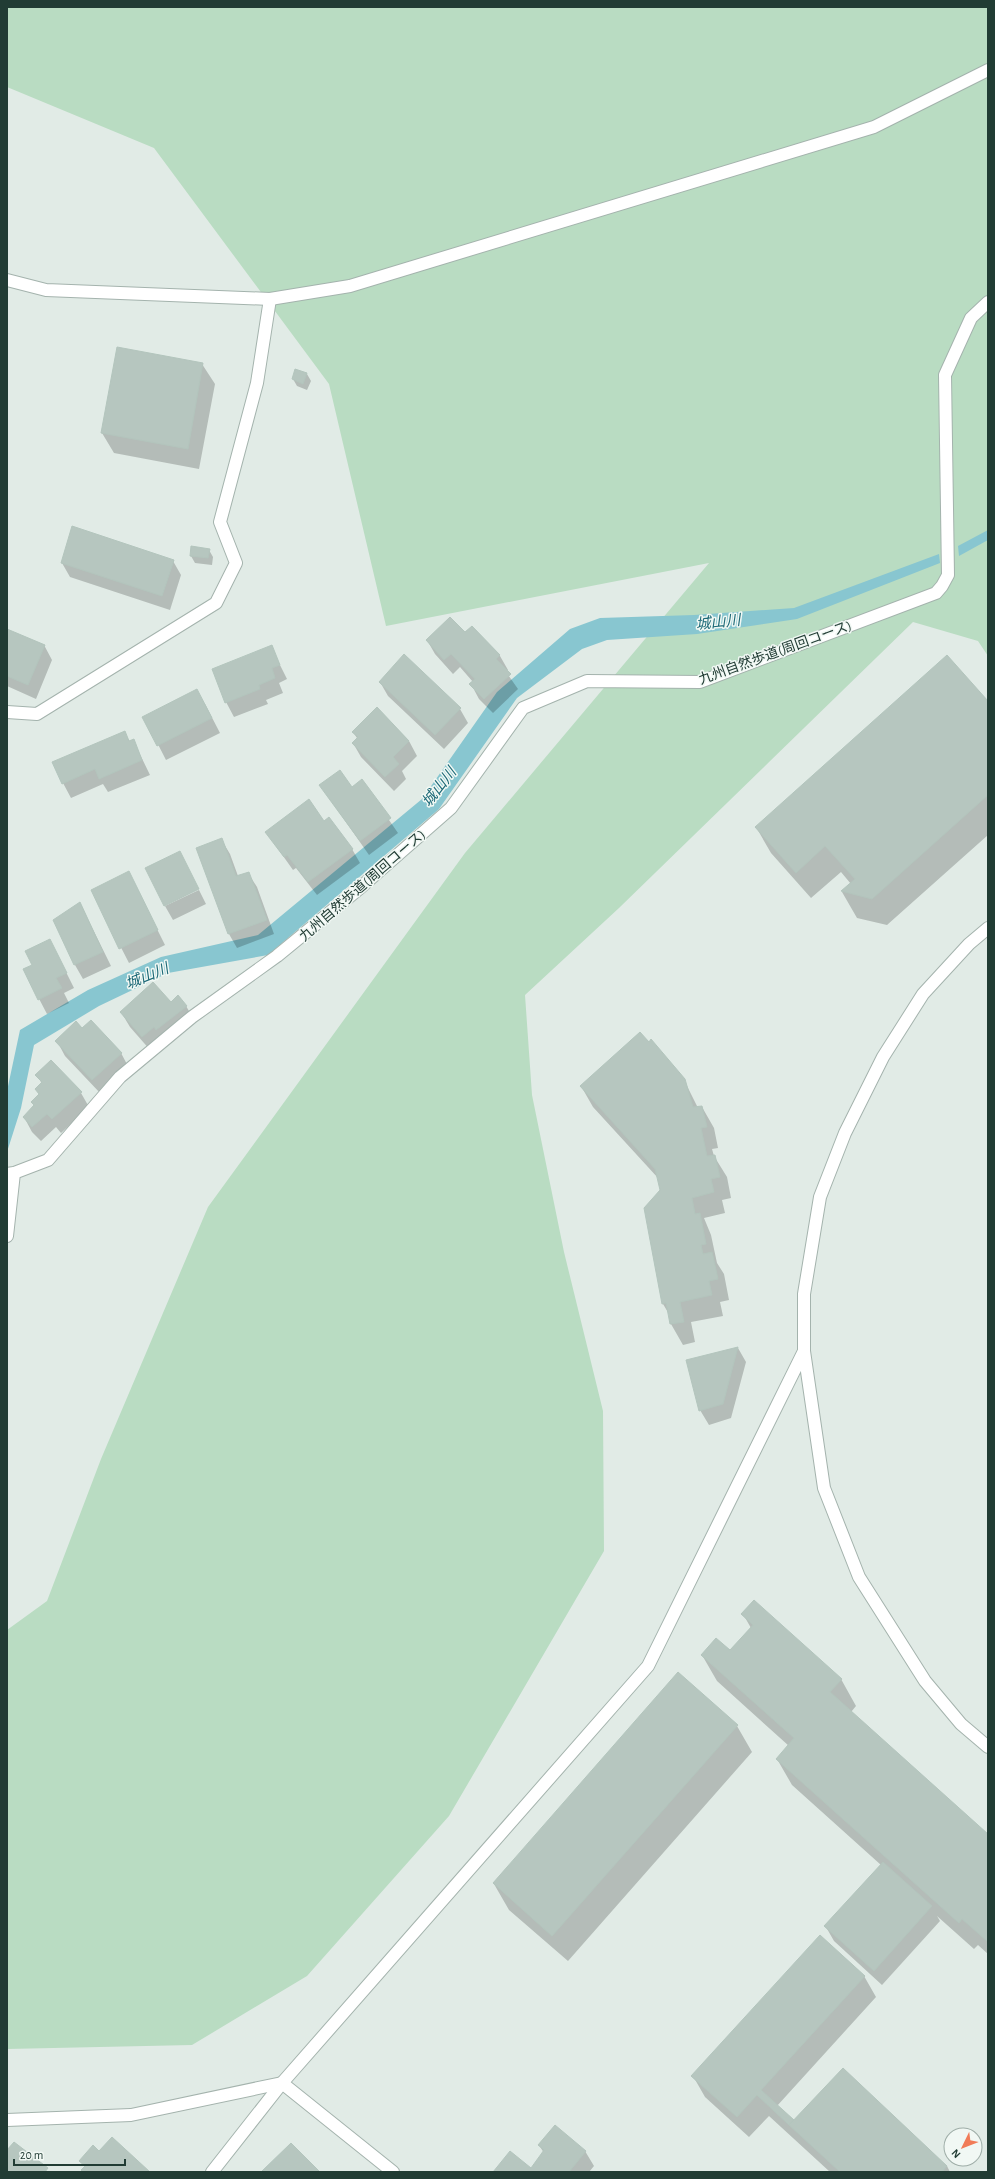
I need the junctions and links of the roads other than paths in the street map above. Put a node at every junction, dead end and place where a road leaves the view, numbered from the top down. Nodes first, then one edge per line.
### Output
1 (988, 70) edge
2 (7, 280) edge
3 (270, 298) junction
4 (988, 302) edge
5 (7, 712) edge
6 (988, 928) edge
7 (11, 1173) edge
8 (7, 1236) edge
9 (804, 1351) junction
10 (988, 1747) edge
11 (282, 2083) junction
12 (7, 2120) edge
13 (212, 2172) edge
14 (393, 2172) edge

1 - 3 street
2 - 3 street
3 - 5 street
4 - 7 street, 九州自然歩道(周回コース)
6 - 9 street
7 - 8 street
9 - 10 street
9 - 11 street
11 - 12 street
11 - 13 street
11 - 14 street

